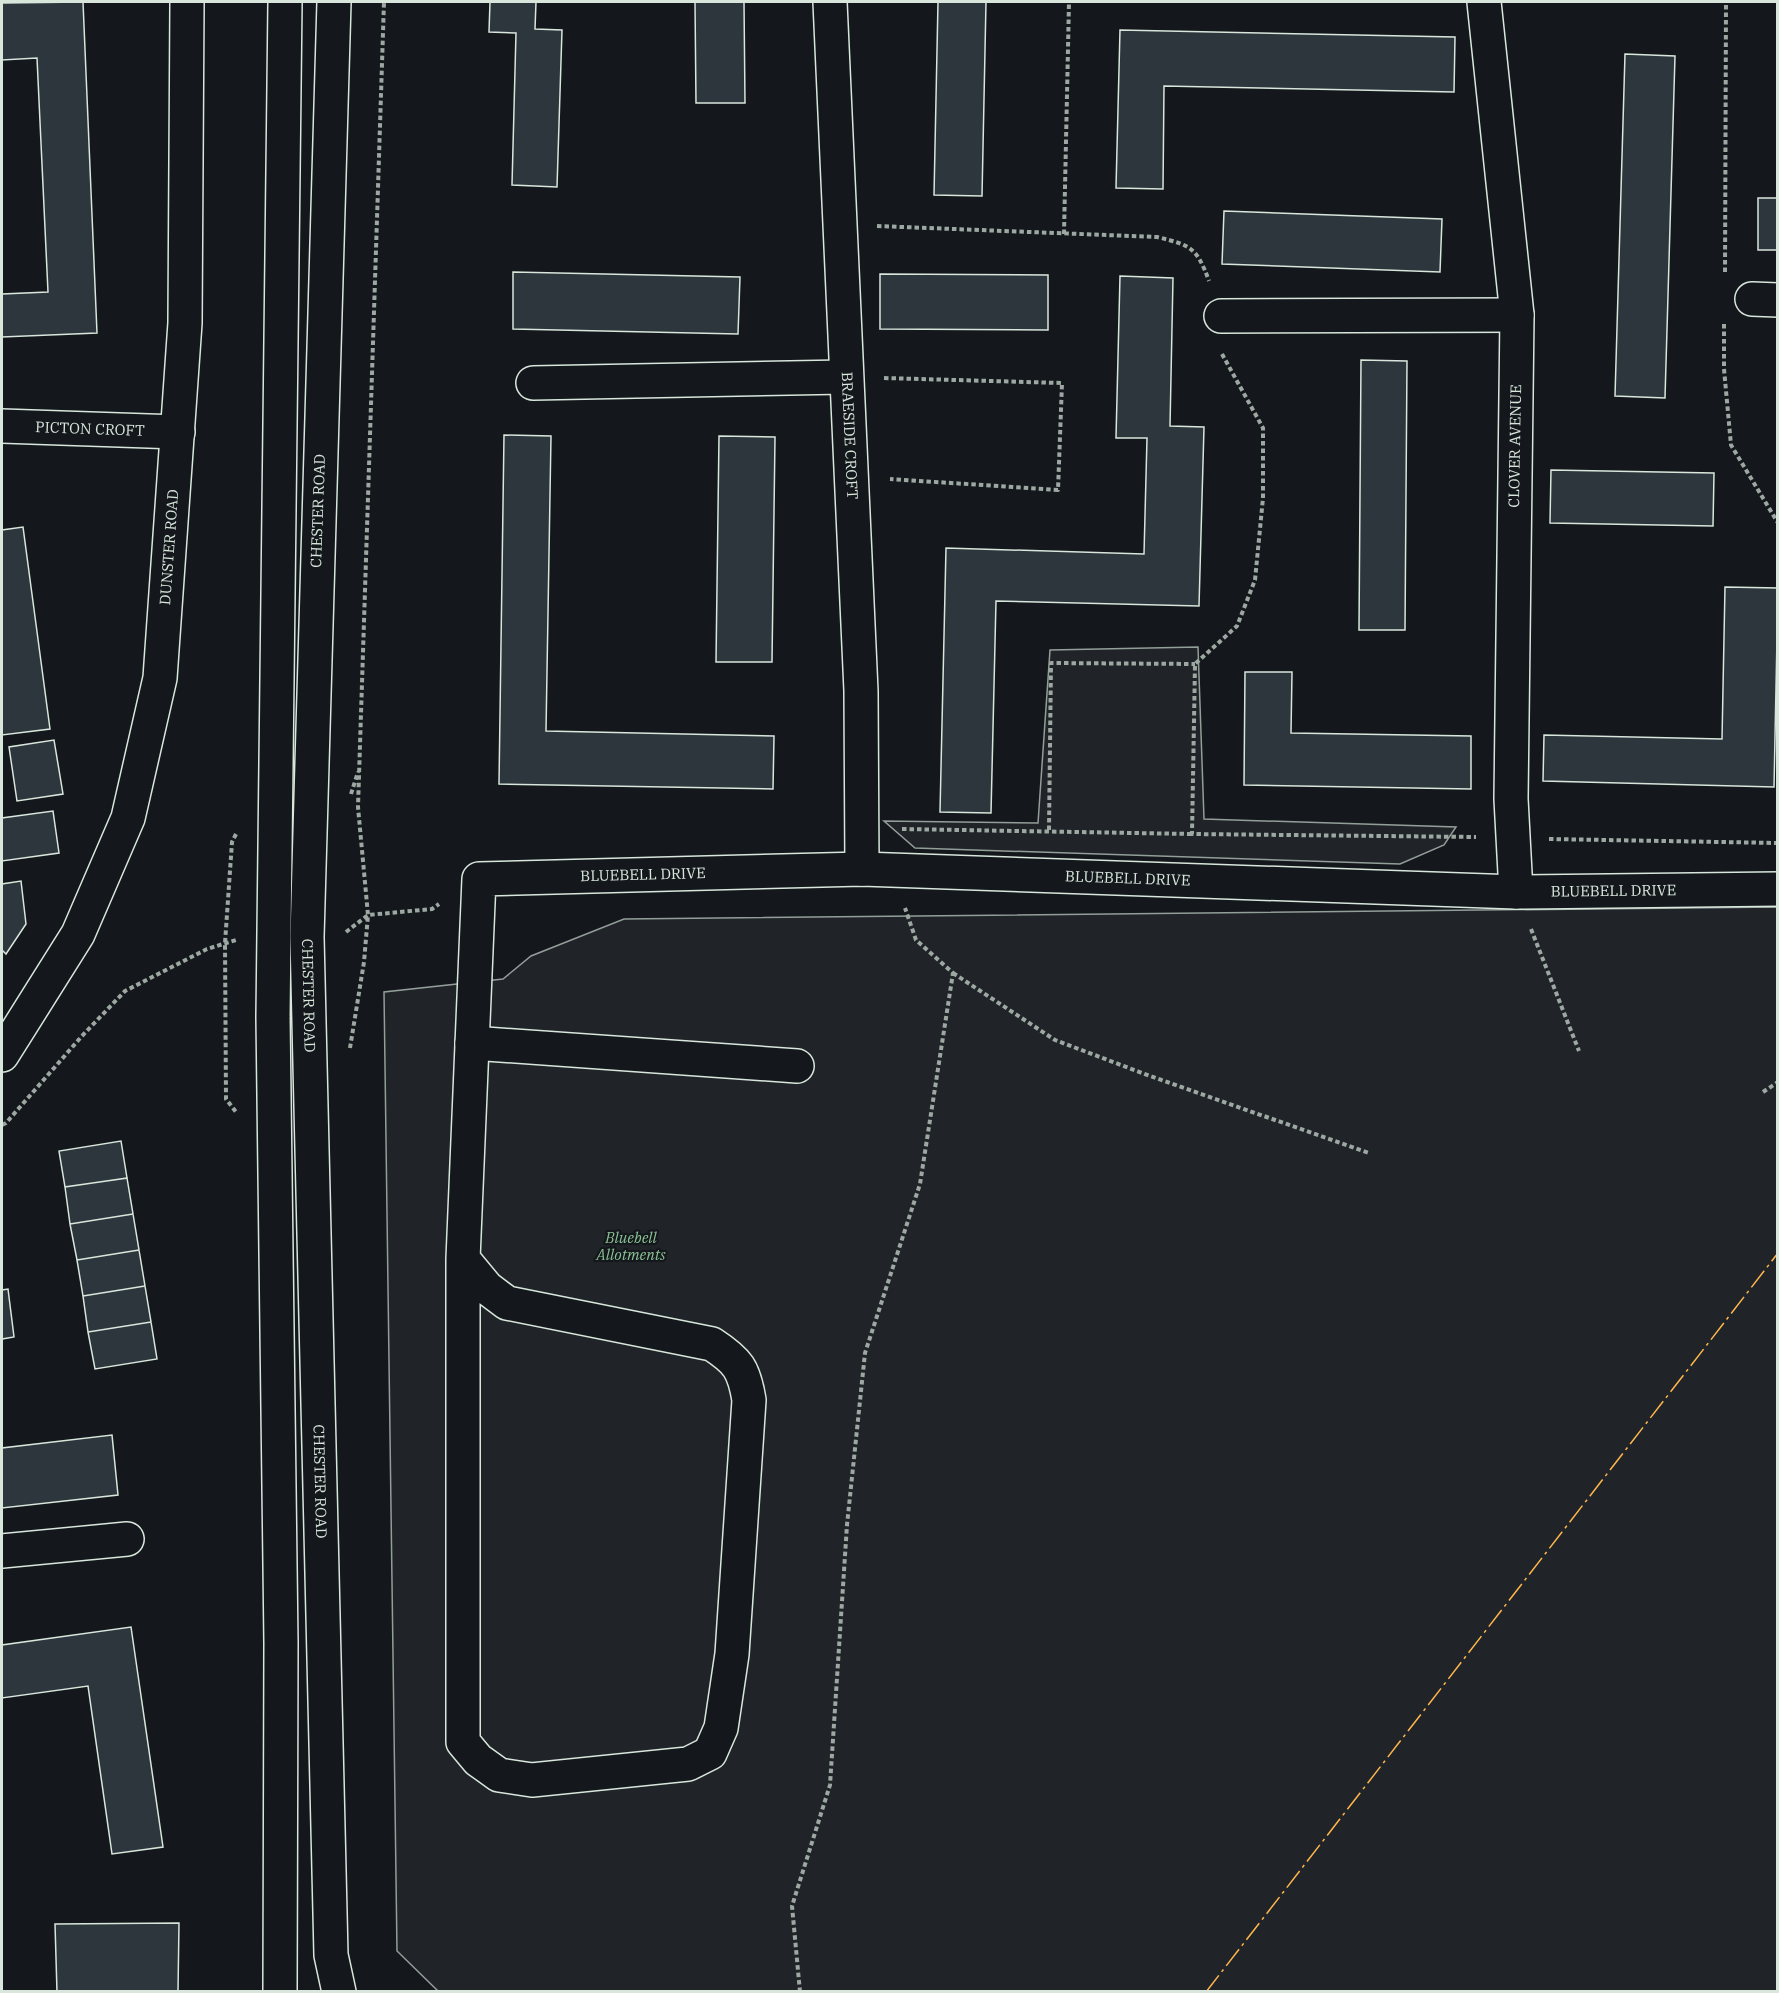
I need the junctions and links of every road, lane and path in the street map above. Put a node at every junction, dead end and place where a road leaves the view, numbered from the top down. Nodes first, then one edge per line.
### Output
1 (187, 2) edge
2 (285, 2) edge
3 (334, 2) edge
4 (384, 2) edge
5 (830, 2) edge
6 (1069, 2) edge
7 (1484, 2) edge
8 (840, 225) junction
9 (1064, 234) junction
10 (1517, 315) junction
11 (1221, 316) junction
12 (846, 377) junction
13 (533, 383) dead end
14 (2, 426) edge
15 (178, 432) junction
16 (850, 476) junction
17 (1195, 664) junction
18 (240, 824) dead end
19 (860, 829) junction
20 (1049, 830) junction
21 (1192, 834) junction
22 (1513, 838) junction
23 (1778, 843) edge
24 (877, 870) junction
25 (479, 879) junction
26 (1778, 889) edge
27 (1516, 891) junction
28 (368, 915) junction
29 (307, 937) junction
30 (225, 943) junction
31 (953, 973) junction
32 (472, 1043) junction
33 (350, 1049) dead end
34 (1579, 1051) dead end
35 (2, 1055) edge
36 (798, 1066) dead end
37 (1778, 1082) edge
38 (1763, 1092) dead end
39 (242, 1120) dead end
40 (2, 1125) edge
41 (1369, 1153) dead end
42 (463, 1259) junction
43 (127, 1539) dead end
44 (2, 1551) edge
45 (280, 1992) edge
46 (339, 1992) edge
47 (800, 1992) edge

1 - 15 main road, DUNSTER ROAD
2 - 45 main road
3 - 29 main road, CHESTER ROAD
4 - 28 path
5 - 8 main road, BRAESIDE CROFT
6 - 9 path
7 - 10 main road, CLOVER AVENUE
8 - 9 path
8 - 12 main road, BRAESIDE CROFT
9 - 11 path
10 - 11 main road
10 - 22 main road, CLOVER AVENUE
11 - 17 path
12 - 13 main road
12 - 16 main road, BRAESIDE CROFT
12 - 16 path
14 - 15 main road, PICTON CROFT
15 - 35 main road, DUNSTER ROAD
16 - 19 main road, BRAESIDE CROFT
17 - 20 path
17 - 21 path
18 - 30 path
19 - 20 path
19 - 24 main road, BRAESIDE CROFT
20 - 21 path
21 - 22 path
22 - 23 path
22 - 27 main road, CLOVER AVENUE
24 - 25 main road, BLUEBELL DRIVE
24 - 27 main road, BLUEBELL DRIVE
24 - 31 path
25 - 28 path
25 - 32 main road
26 - 27 main road, BLUEBELL DRIVE
27 - 34 path
28 - 29 path
28 - 33 path
29 - 46 main road, CHESTER ROAD
30 - 39 path
30 - 40 path
31 - 41 path
31 - 47 path
32 - 36 main road
32 - 42 main road
37 - 38 path
42 - 42 main road
43 - 44 main road

